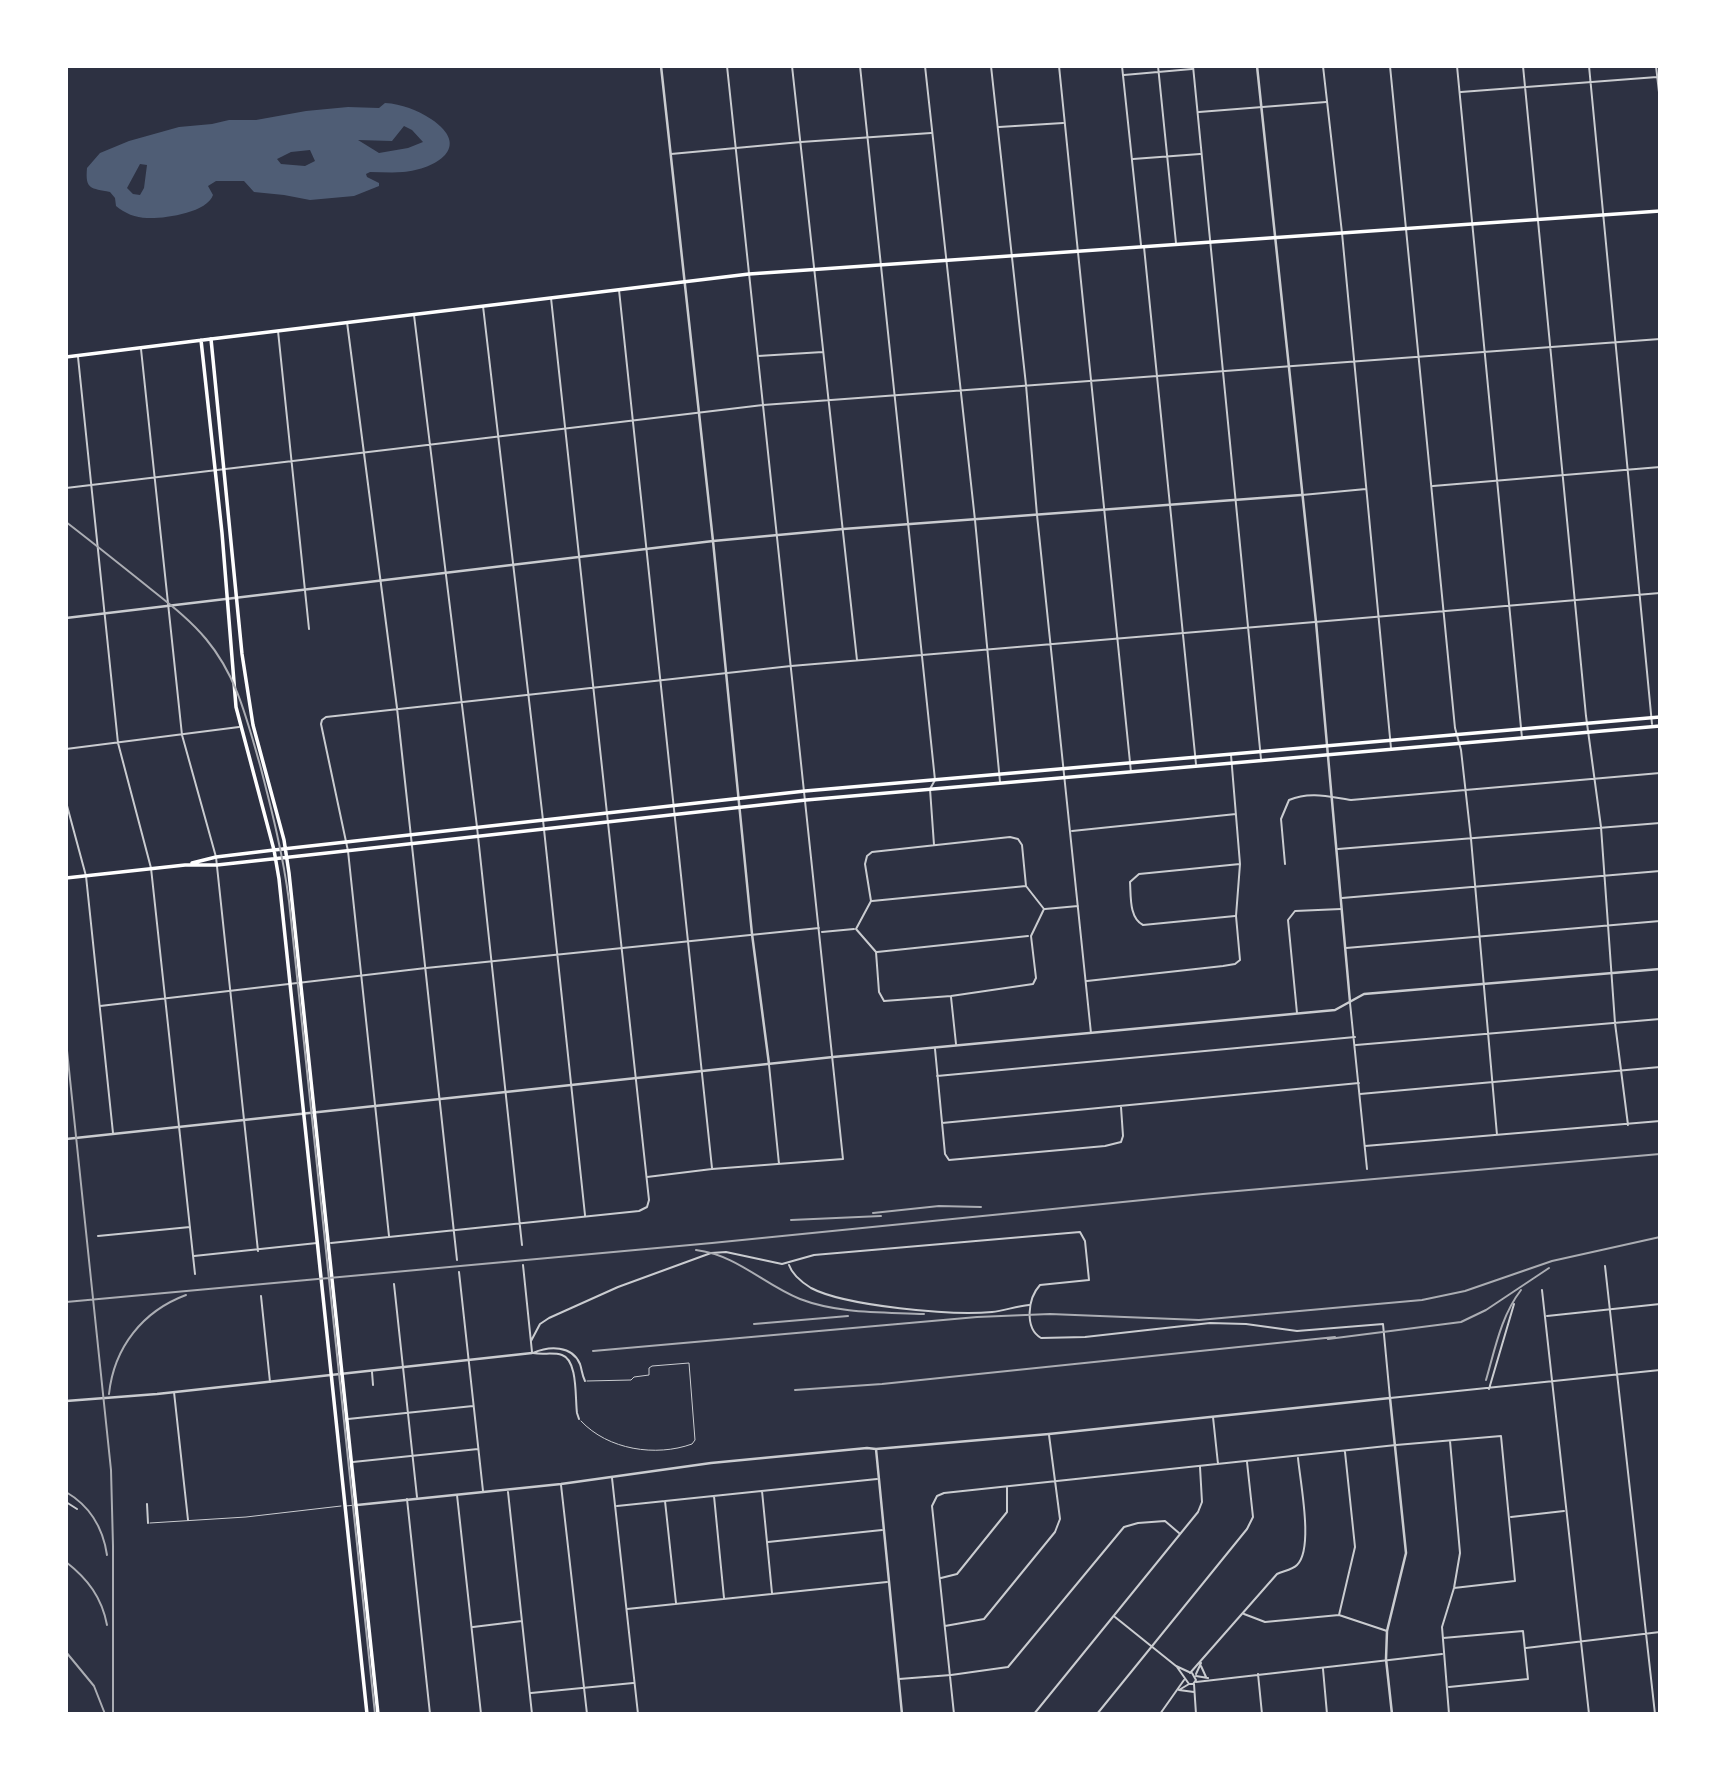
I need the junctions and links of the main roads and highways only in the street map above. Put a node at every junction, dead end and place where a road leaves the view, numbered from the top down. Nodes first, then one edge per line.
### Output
1 (1660, 211) edge
2 (211, 339) junction
3 (201, 340) junction
4 (66, 357) edge
5 (1660, 718) edge
6 (1660, 726) edge
7 (285, 849) junction
8 (274, 850) junction
9 (287, 857) junction
10 (276, 858) junction
11 (185, 865) junction
12 (66, 878) edge
13 (323, 1192) junction
14 (312, 1193) junction
15 (367, 1713) edge
16 (378, 1713) edge

1 - 2 main road
2 - 3 main road
2 - 7 main road
3 - 4 main road
3 - 8 main road
5 - 7 main road
6 - 9 main road
7 - 8 main road
7 - 9 main road
8 - 10 main road
8 - 11 main road
9 - 10 main road
9 - 13 main road
10 - 11 main road
10 - 14 main road
11 - 12 main road
13 - 14 main road
13 - 16 main road
14 - 15 main road

